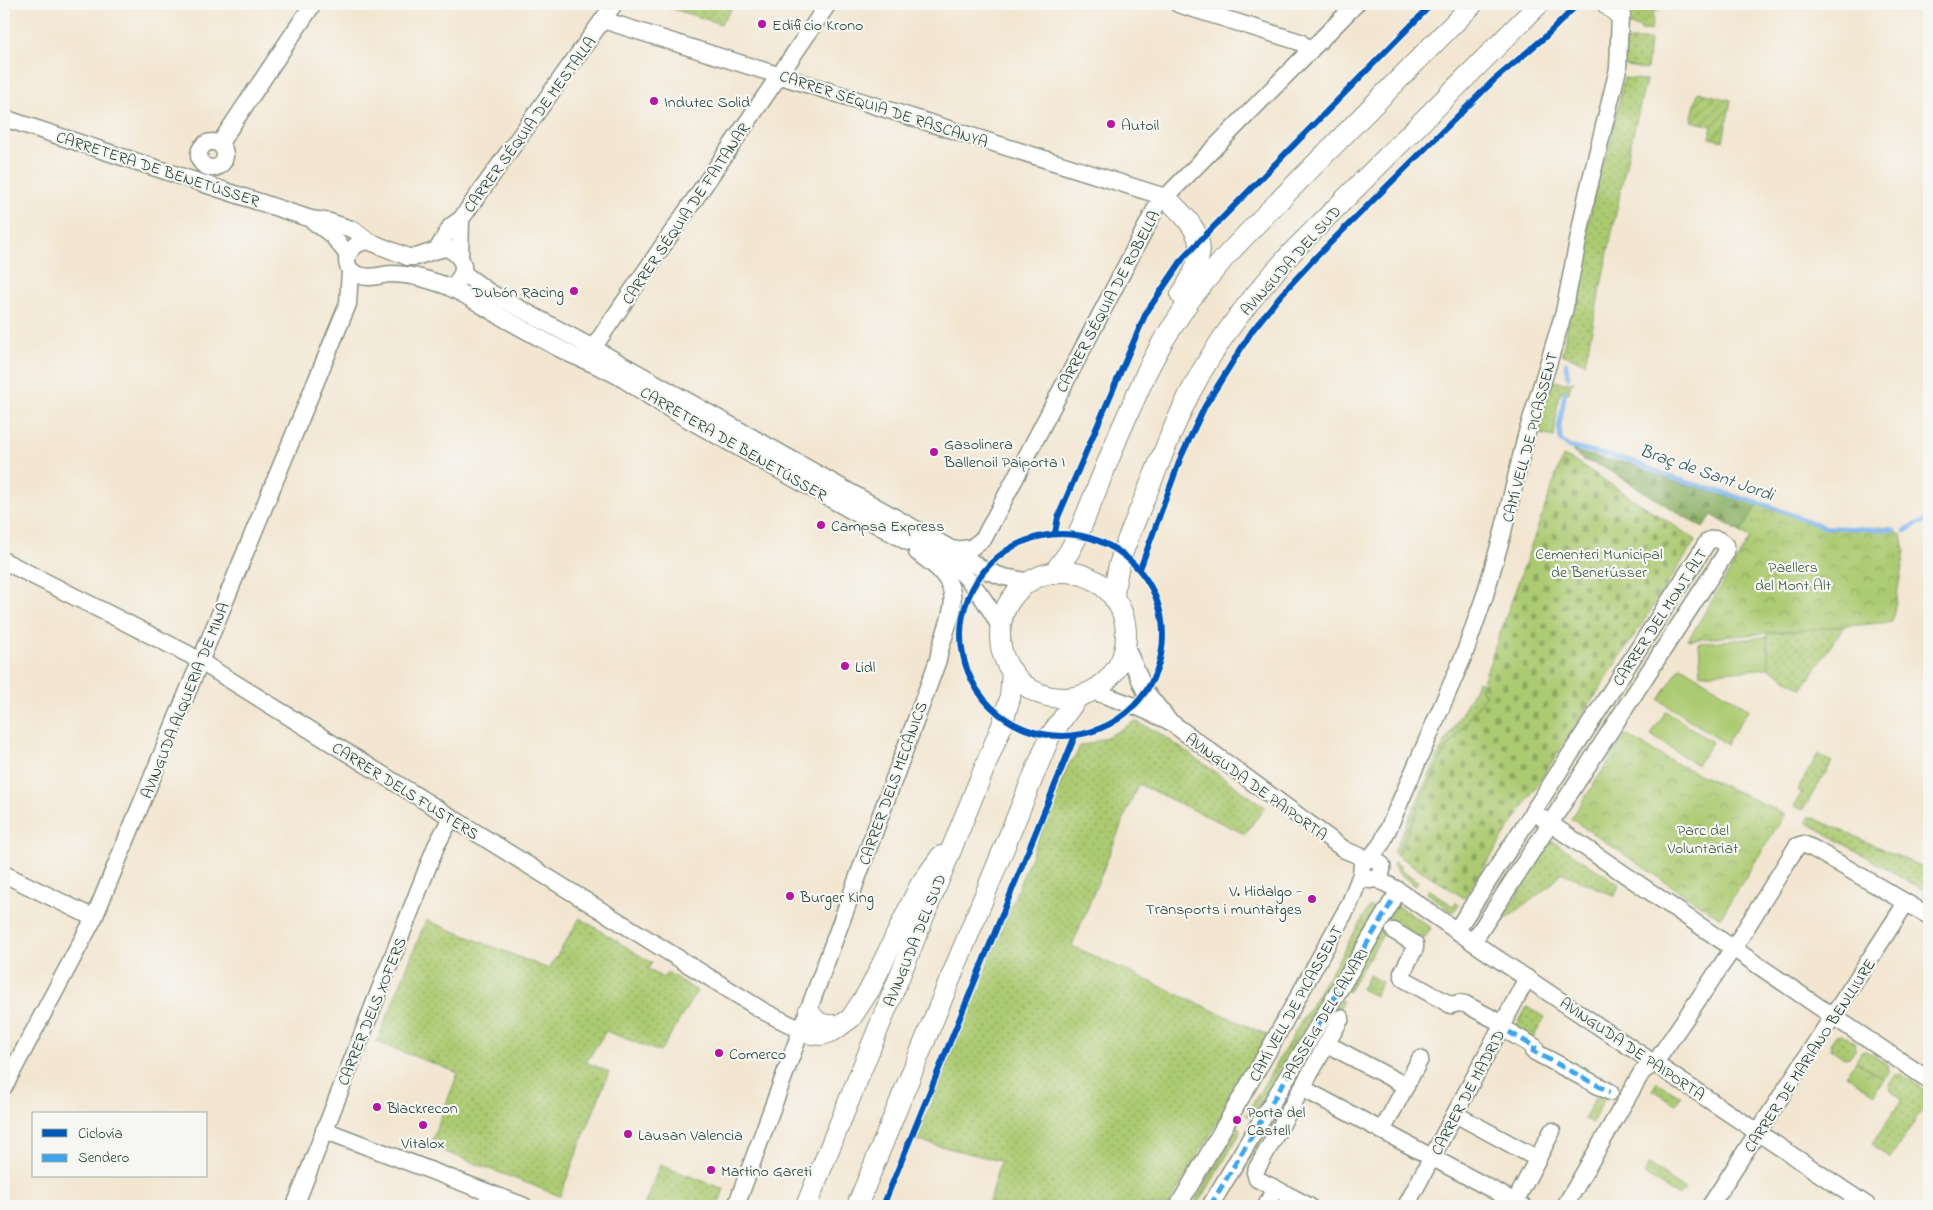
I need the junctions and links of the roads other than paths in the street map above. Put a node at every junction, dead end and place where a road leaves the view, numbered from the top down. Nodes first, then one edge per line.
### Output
1 (313, 4) edge
2 (614, 4) edge
3 (828, 4) edge
4 (1178, 4) edge
5 (1356, 4) edge
6 (1473, 4) edge
7 (1555, 4) edge
8 (1614, 9) edge
9 (1533, 10) edge
10 (603, 20) junction
11 (1310, 51) junction
12 (779, 75) junction
13 (4, 118) edge
14 (205, 175) junction
15 (1165, 197) junction
16 (311, 219) junction
17 (461, 219) junction
18 (368, 241) junction
19 (437, 250) junction
20 (349, 262) junction
21 (461, 265) junction
22 (370, 278) junction
23 (443, 285) junction
24 (348, 304) junction
25 (1163, 341) junction
26 (593, 348) junction
27 (906, 541) junction
28 (953, 550) junction
29 (4, 561) edge
30 (1053, 574) junction
31 (1031, 582) junction
32 (1114, 598) junction
33 (1001, 629) junction
34 (1126, 647) junction
35 (200, 661) junction
36 (1012, 671) junction
37 (1085, 694) junction
38 (1168, 721) junction
39 (1532, 811) junction
40 (451, 818) junction
41 (1550, 824) junction
42 (958, 833) junction
43 (1371, 868) junction
44 (4, 874) edge
45 (1396, 895) junction
46 (1906, 903) junction
47 (1929, 916) edge
48 (94, 918) junction
49 (1456, 930) junction
50 (1394, 931) dead end
51 (1473, 942) junction
52 (1733, 947) junction
53 (1527, 978) junction
54 (809, 1010) junction
55 (1834, 1017) junction
56 (1341, 1018) dead end
57 (842, 1025) junction
58 (1506, 1028) junction
59 (802, 1030) junction
60 (1327, 1044) junction
61 (1420, 1059) dead end
62 (1654, 1062) junction
63 (1929, 1080) edge
64 (1406, 1086) junction
65 (4, 1087) edge
66 (1302, 1088) junction
67 (1610, 1092) dead end
68 (1455, 1114) junction
69 (324, 1130) junction
70 (1382, 1131) junction
71 (1552, 1131) dead end
72 (1759, 1133) junction
73 (1432, 1158) junction
74 (1538, 1159) junction
75 (1275, 1188) junction
76 (1519, 1204) edge
77 (519, 1205) edge
78 (295, 1206) edge
79 (736, 1206) edge
80 (806, 1206) edge
81 (857, 1206) edge
82 (1178, 1206) edge
83 (1210, 1206) edge
84 (1266, 1206) edge
85 (1309, 1206) edge
86 (1406, 1206) edge
87 (1565, 1206) edge
88 (1710, 1206) edge
89 (1868, 1206) edge

1 - 14 street
2 - 10 street, CARRER SÉQUIA DE MESTALLA
3 - 12 street, CARRER SÉQUIA DE FAITANAR
4 - 11 street
5 - 11 street, CARRER SÉQUIA DE ROBELLA
6 - 25 main road
7 - 9 main road
8 - 43 street, CAMÍ VELL DE PICASSENT
9 - 32 main road, AVINGUDA DEL SUD
10 - 12 street, CARRER SÉQUIA DE RASCANYA
10 - 17 street, CARRER SÉQUIA DE MESTALLA
11 - 15 street, CARRER SÉQUIA DE ROBELLA
12 - 15 street, CARRER SÉQUIA DE RASCANYA
12 - 26 street, CARRER SÉQUIA DE FAITANAR
13 - 14 street, CARRETERA DE BENETÚSSER
14 - 16 street, CARRETERA DE BENETÚSSER
15 - 25 main road
15 - 28 street, CARRER SÉQUIA DE ROBELLA
16 - 18 street, CARRETERA DE BENETÚSSER
16 - 20 street, CARRETERA DE BENETÚSSER
17 - 19 street, CARRER SÉQUIA DE MESTALLA
17 - 21 street, CARRER SÉQUIA DE MESTALLA
18 - 19 street, CARRETERA DE BENETÚSSER
18 - 20 street
19 - 21 street, CARRETERA DE BENETÚSSER
20 - 22 street, CARRETERA DE BENETÚSSER
20 - 24 street, AVINGUDA ALQUERIA DE MINA
21 - 23 street
21 - 26 street, CARRETERA DE BENETÚSSER
22 - 23 street, CARRETERA DE BENETÚSSER
22 - 24 street, AVINGUDA ALQUERIA DE MINA
23 - 27 street, CARRETERA DE BENETÚSSER
24 - 35 street, AVINGUDA ALQUERIA DE MINA
25 - 30 main road
26 - 28 street, CARRETERA DE BENETÚSSER
27 - 33 street, CARRETERA DE BENETÚSSER
27 - 54 street, CARRER DELS MECÀNICS
28 - 31 street, CARRETERA DE BENETÚSSER
29 - 35 street, CARRER DELS FUSTERS
30 - 31 main road
30 - 32 main road
31 - 33 main road
32 - 34 main road
33 - 36 main road
34 - 37 main road
34 - 38 street
35 - 40 street, CARRER DELS FUSTERS
35 - 48 street, AVINGUDA ALQUERIA DE MINA
36 - 37 main road
36 - 42 main road, AVINGUDA DEL SUD
37 - 38 street
37 - 81 main road
38 - 43 street, AVINGUDA DE PAIPORTA
39 - 41 street
39 - 41 street, CARRER DEL MONT ALT
39 - 49 street, CARRER DEL MONT ALT
40 - 59 street, CARRER DELS FUSTERS
40 - 69 street, CARRER DELS XOFERS
41 - 51 street, CARRER DEL MONT ALT
41 - 52 street
42 - 57 main road
42 - 80 main road, AVINGUDA DEL SUD
43 - 45 street, AVINGUDA DE PAIPORTA
43 - 82 street, CAMÍ VELL DE PICASSENT
44 - 48 street
45 - 49 street, AVINGUDA DE PAIPORTA
45 - 83 street, PASSEIG DEL CALVARI
46 - 47 street
46 - 52 street
46 - 55 street, CARRER DE MARIANO BENLLIURE
48 - 65 street, AVINGUDA ALQUERIA DE MINA
49 - 51 street, AVINGUDA DE PAIPORTA
50 - 58 street
51 - 53 street, AVINGUDA DE PAIPORTA
52 - 55 street
52 - 62 street
53 - 58 street, CARRER DE MADRID
53 - 62 street, AVINGUDA DE PAIPORTA
54 - 57 main road
54 - 59 street, CARRER DELS MECÀNICS
55 - 63 street
55 - 72 street, CARRER DE MARIANO BENLLIURE
56 - 60 street, PASSEIG DEL CALVARI
57 - 59 main road
58 - 67 street
58 - 68 street, CARRER DE MADRID
59 - 79 street, CARRER DELS MECÀNICS
60 - 64 street
60 - 66 street, PASSEIG DEL CALVARI
61 - 64 street
62 - 72 street, AVINGUDA DE PAIPORTA
62 - 87 street
64 - 70 street
66 - 70 street
66 - 75 street, PASSEIG DEL CALVARI
68 - 73 street, CARRER DE MADRID
68 - 74 street
69 - 77 street
69 - 78 street, CARRER DELS XOFERS
70 - 73 street
71 - 74 street
72 - 88 street, CARRER DE MARIANO BENLLIURE
72 - 89 street, AVINGUDA DE PAIPORTA
73 - 76 street
73 - 86 street, CARRER DE MADRID
74 - 76 street
75 - 84 street
75 - 85 street

